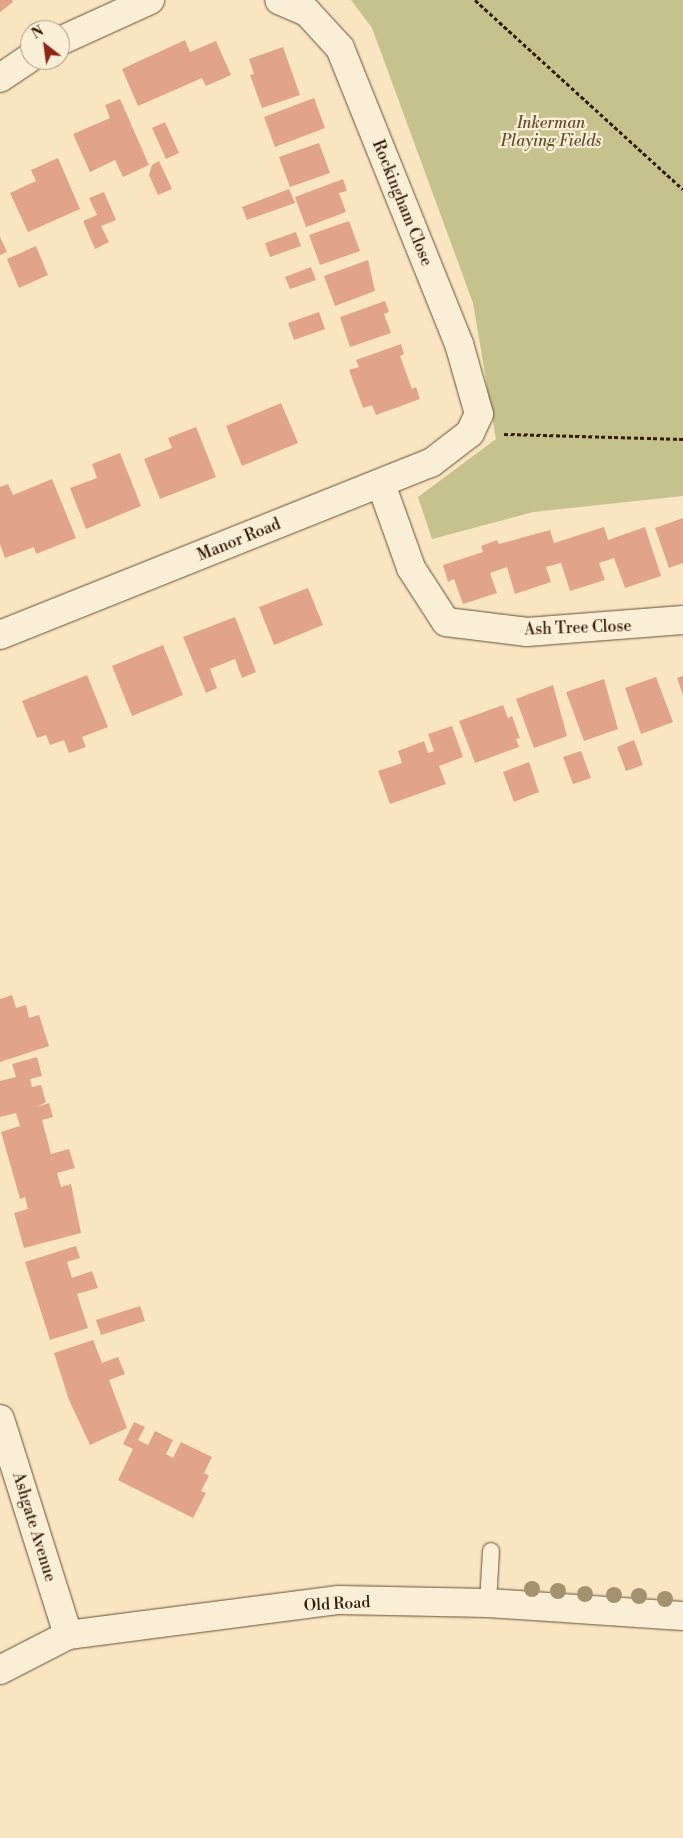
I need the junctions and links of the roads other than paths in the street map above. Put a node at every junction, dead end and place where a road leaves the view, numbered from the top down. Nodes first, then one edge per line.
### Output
1 (150, 0) edge
2 (279, 0) edge
3 (70, 36) edge
4 (20, 65) edge
5 (0, 78) edge
6 (470, 433) joint
7 (381, 484) junction
8 (683, 620) edge
9 (0, 635) edge
10 (0, 1419) edge
11 (491, 1551) dead end
12 (488, 1603) junction
13 (683, 1616) edge
14 (68, 1635) junction
15 (0, 1670) edge

1 - 3 street
2 - 6 street, Rockingham Close
4 - 5 street
6 - 7 street, Manor Road
7 - 8 street, Ash Tree Close
7 - 9 street, Manor Road
10 - 14 street, Ashgate Avenue
11 - 12 lane
12 - 13 street, Old Road
12 - 14 street, Old Road
14 - 15 street, Old Road

